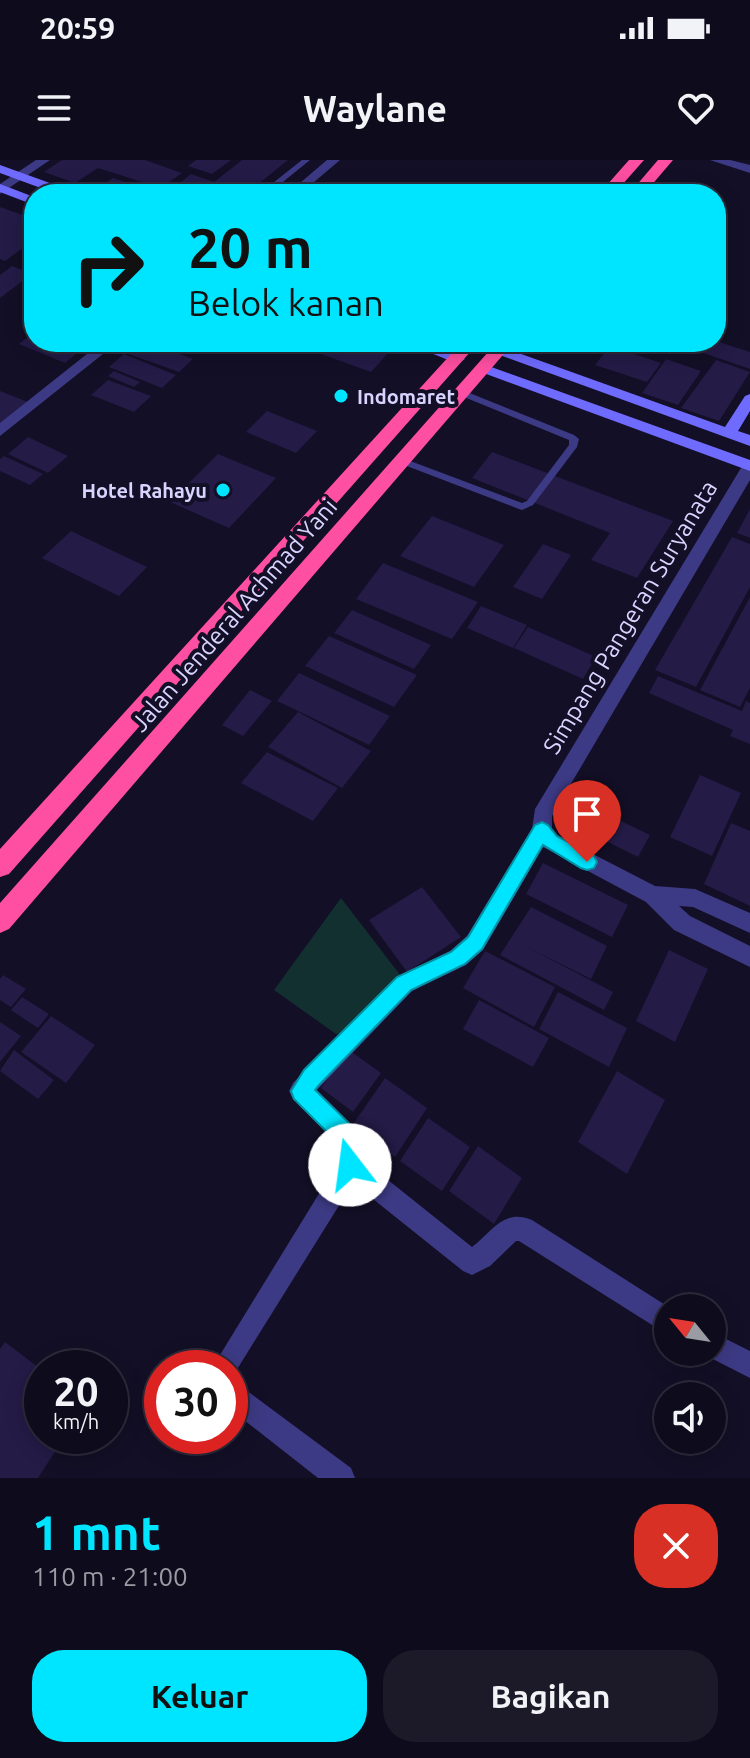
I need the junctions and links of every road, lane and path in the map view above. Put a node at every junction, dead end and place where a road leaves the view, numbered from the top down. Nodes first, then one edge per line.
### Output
1 (44, 160) edge
2 (306, 160) edge
3 (334, 160) edge
4 (637, 160) edge
5 (666, 160) edge
6 (716, 160) edge
7 (0, 169) edge
8 (750, 169) edge
9 (20, 176) junction
10 (41, 184) edge
11 (276, 184) edge
12 (305, 184) edge
13 (615, 184) edge
14 (645, 184) edge
15 (1, 189) edge
16 (24, 197) edge
17 (99, 352) edge
18 (462, 352) edge
19 (497, 352) edge
20 (518, 352) edge
21 (483, 368) junction
22 (462, 393) junction
23 (750, 399) edge
24 (0, 431) edge
25 (729, 433) junction
26 (750, 441) edge
27 (402, 461) junction
28 (750, 467) edge
29 (161, 688) junction
30 (191, 703) junction
31 (542, 830) junction
32 (0, 866) edge
33 (653, 895) junction
34 (0, 921) edge
35 (750, 923) edge
36 (750, 957) edge
37 (350, 1165) junction
38 (654, 1313) edge
39 (236, 1350) edge
40 (726, 1352) edge
41 (750, 1365) edge
42 (248, 1406) edge
43 (341, 1478) edge

1 - 9 street
2 - 11 lane
3 - 12 street
4 - 13 highway
5 - 14 highway
6 - 8 street
7 - 9 street
9 - 10 street
9 - 15 street
15 - 16 street
17 - 24 street
18 - 29 highway, Jalan Jenderal Achmad Yani
19 - 21 highway, Jalan Jenderal Achmad Yani
20 - 25 street
21 - 22 highway, Jalan Jenderal Achmad Yani
21 - 28 street
22 - 27 highway, Jalan Jenderal Achmad Yani
22 - 27 lane
23 - 25 street
25 - 26 street
27 - 30 highway, Jalan Jenderal Achmad Yani
28 - 31 street, Simpang Pangeran Suryanata
29 - 30 highway
29 - 32 highway, Jalan Jenderal Achmad Yani
30 - 34 highway, Jalan Jenderal Achmad Yani
31 - 33 street
31 - 37 street, Simpang Pangeran Suryanata
33 - 35 street
33 - 36 street
37 - 38 street
37 - 39 street
40 - 41 street
42 - 43 street

